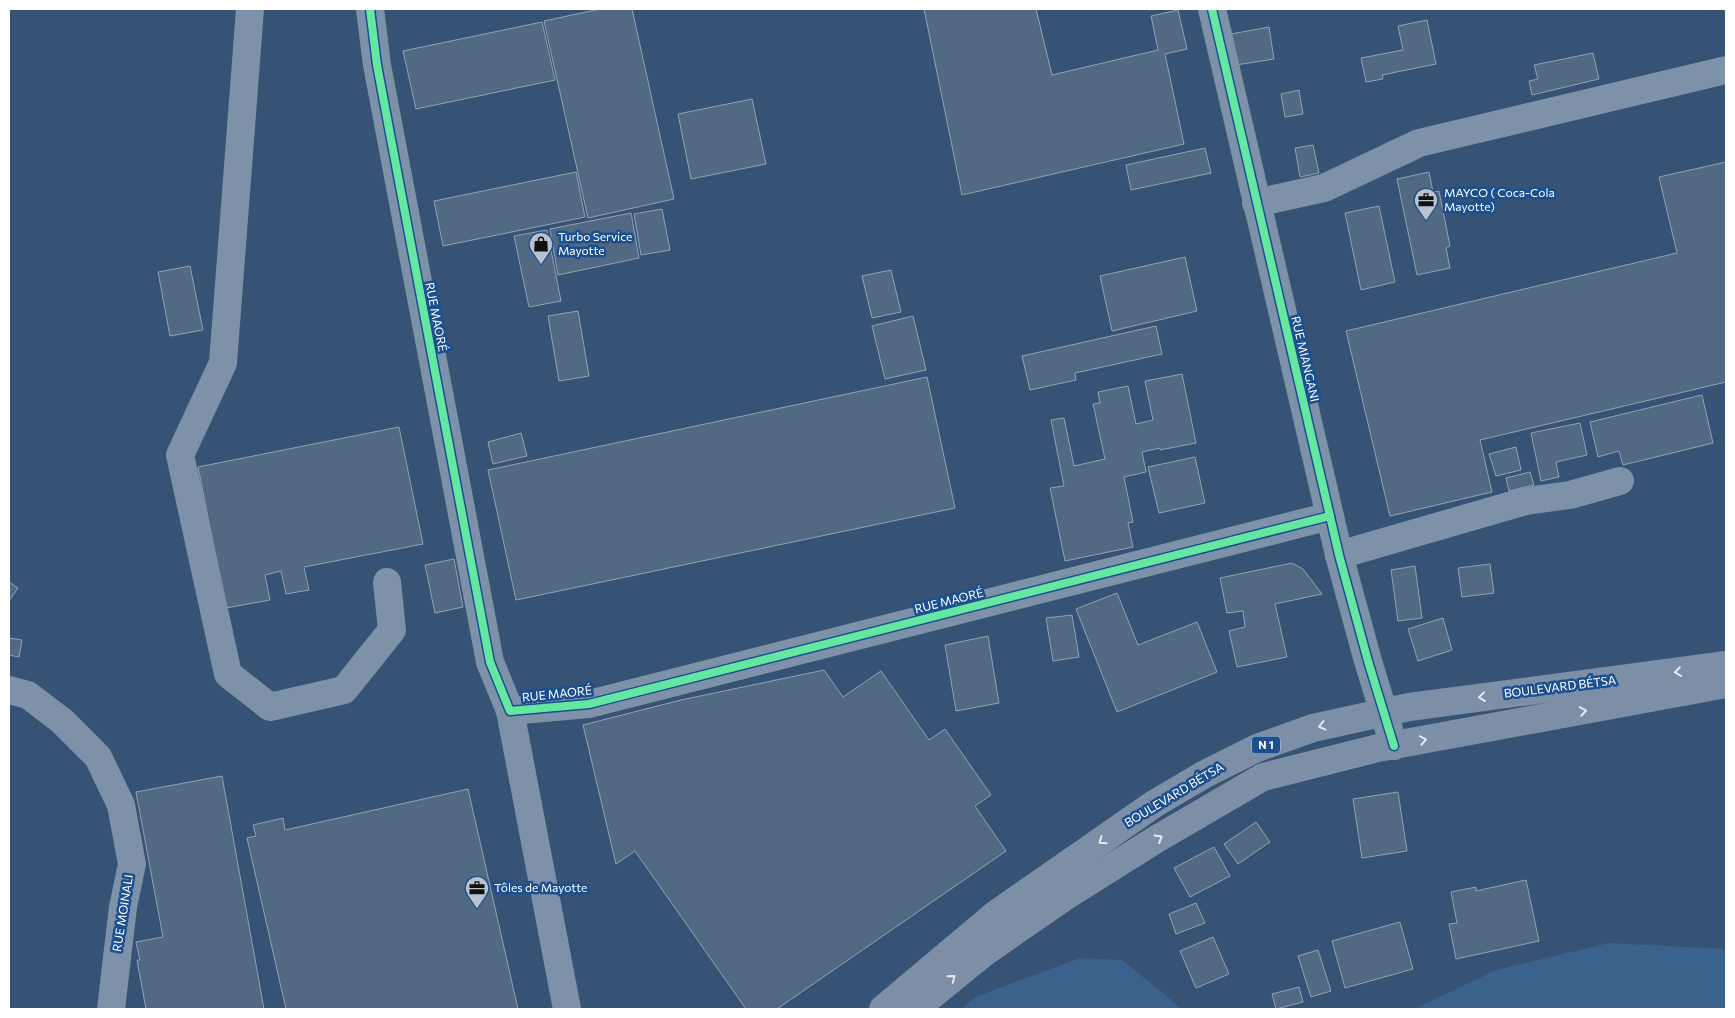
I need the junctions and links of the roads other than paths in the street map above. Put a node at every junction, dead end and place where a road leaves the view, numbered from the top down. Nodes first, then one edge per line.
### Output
1 (250, 9) edge
2 (370, 9) edge
3 (1212, 9) edge
4 (1726, 70) edge
5 (1256, 203) junction
6 (1620, 481) dead end
7 (1330, 516) junction
8 (1339, 555) junction
9 (387, 582) dead end
10 (1726, 665) edge
11 (1726, 684) edge
12 (9, 690) edge
13 (510, 711) junction
14 (1384, 711) junction
15 (1394, 746) junction
16 (1263, 777) junction
17 (111, 1009) edge
18 (567, 1009) edge
19 (883, 1009) edge
20 (915, 1009) edge

1 - 9 street
2 - 13 street, RUE MAORÉ
3 - 5 street, RUE MIANGANI
4 - 5 street
5 - 7 street, RUE MIANGANI
6 - 8 street
7 - 8 street, RUE MIANGANI
7 - 13 street, RUE MAORÉ
8 - 14 street, RUE MIANGANI
10 -> 14 main road, BOULEVARD BÉTSA / N 1
15 -> 11 main road, BOULEVARD BÉTSA / N 1
12 - 17 street, RUE MOINALI
13 - 18 street
14 - 15 street, RUE MIANGANI
14 - 16 main road, N 1
14 -> 19 main road, BOULEVARD BÉTSA / N 1
15 - 16 main road, BOULEVARD BÉTSA / N 1
20 -> 16 main road, BOULEVARD BÉTSA / N 1

